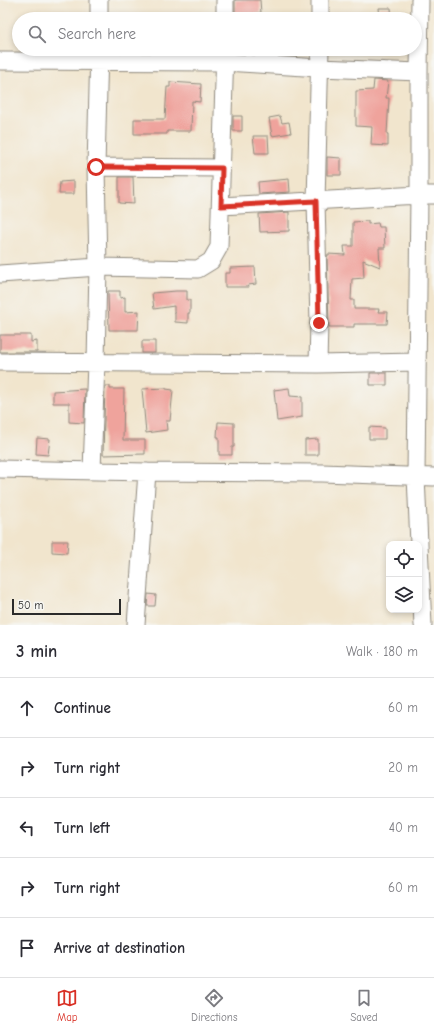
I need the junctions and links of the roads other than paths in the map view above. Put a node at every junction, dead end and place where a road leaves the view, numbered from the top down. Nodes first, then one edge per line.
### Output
1 (98, 0) edge
2 (224, 0) edge
3 (320, 0) edge
4 (420, 0) edge
5 (99, 12) edge
6 (225, 12) edge
7 (320, 12) edge
8 (420, 12) edge
9 (82, 56) edge
10 (99, 56) edge
11 (225, 56) edge
12 (232, 56) edge
13 (320, 56) edge
14 (419, 56) edge
15 (0, 61) edge
16 (320, 68) junction
17 (419, 72) junction
18 (96, 167) junction
19 (222, 168) junction
20 (427, 195) edge
21 (316, 201) junction
22 (221, 206) junction
23 (98, 267) junction
24 (0, 274) edge
25 (0, 362) edge
26 (417, 362) junction
27 (96, 363) junction
28 (318, 364) junction
29 (0, 469) edge
30 (92, 470) junction
31 (147, 472) junction
32 (416, 476) junction
33 (434, 477) edge
34 (419, 541) edge
35 (421, 577) edge
36 (136, 625) edge
37 (423, 625) edge

1 - 5 street
2 - 6 street
3 - 7 street
4 - 8 street
9 - 15 street
10 - 18 street
11 - 19 street
12 - 16 street
13 - 16 street
14 - 17 street
16 - 17 street
16 - 21 street
17 - 20 street
18 - 19 street
18 - 23 street
19 - 22 street
20 - 21 street
20 - 26 street
21 - 22 street
21 - 28 street
22 - 23 street
23 - 24 street
23 - 27 street
25 - 27 street
26 - 28 street
26 - 32 street
27 - 28 street
27 - 30 street
29 - 30 street
30 - 31 street
31 - 32 street
31 - 36 street
32 - 33 street
32 - 34 street
35 - 37 street

